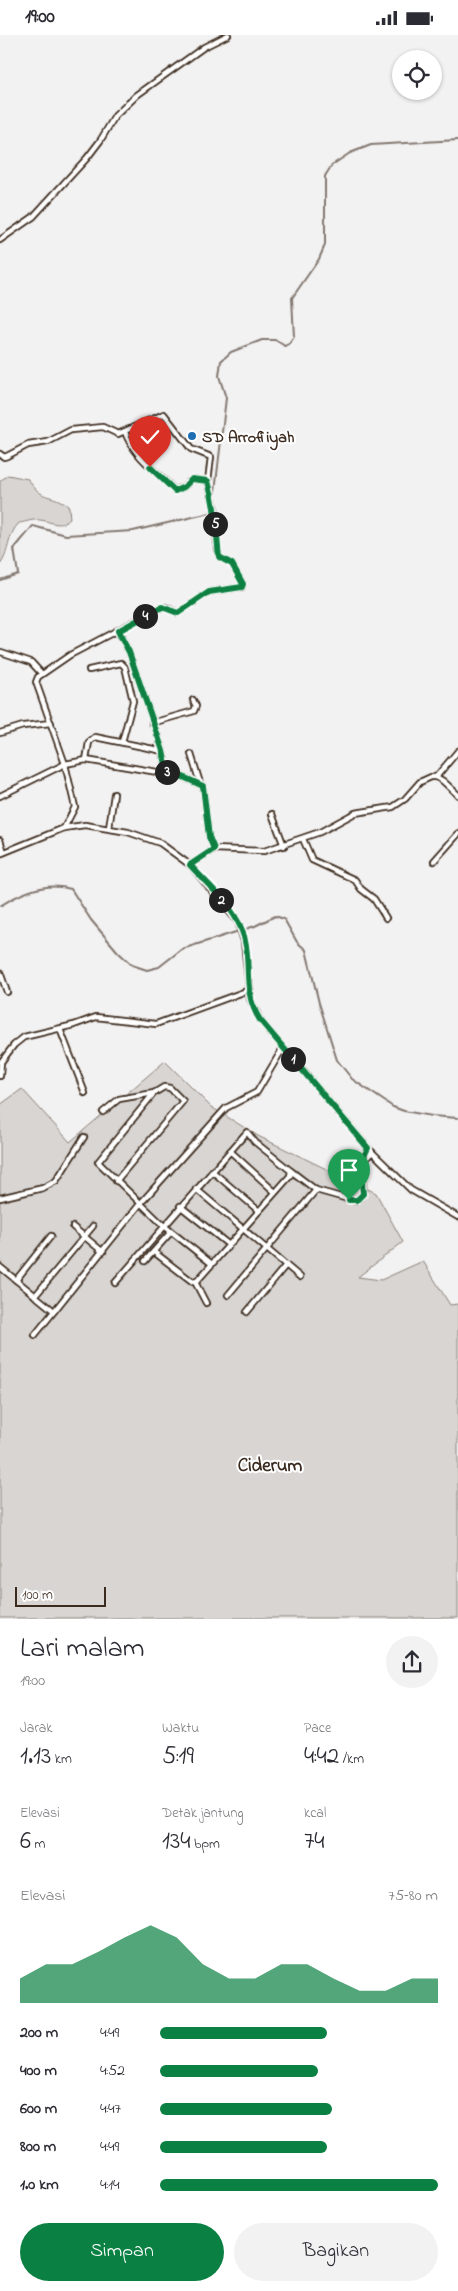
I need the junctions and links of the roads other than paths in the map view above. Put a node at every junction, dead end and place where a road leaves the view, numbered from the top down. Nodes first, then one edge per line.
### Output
1 (228, 35) edge
2 (0, 240) edge
3 (125, 432) junction
4 (0, 455) edge
5 (208, 481) junction
6 (118, 631) junction
7 (1, 652) edge
8 (89, 670) dead end
9 (41, 673) junction
10 (194, 700) dead end
11 (51, 723) junction
12 (152, 723) junction
13 (0, 733) edge
14 (122, 742) junction
15 (163, 751) junction
16 (458, 751) edge
17 (191, 754) dead end
18 (86, 760) junction
19 (65, 764) junction
20 (168, 774) junction
21 (436, 777) junction
22 (200, 783) junction
23 (114, 795) dead end
24 (458, 795) edge
25 (0, 796) edge
26 (272, 814) dead end
27 (64, 828) junction
28 (109, 828) junction
29 (458, 835) edge
30 (303, 839) junction
31 (0, 840) edge
32 (284, 846) junction
33 (214, 849) junction
34 (2, 853) edge
35 (434, 861) dead end
36 (190, 865) junction
37 (386, 918) dead end
38 (0, 972) edge
39 (249, 990) junction
40 (7, 992) dead end
41 (60, 1029) junction
42 (283, 1048) junction
43 (0, 1076) edge
44 (85, 1093) dead end
45 (154, 1093) junction
46 (103, 1112) dead end
47 (84, 1137) dead end
48 (368, 1148) junction
49 (230, 1151) junction
50 (372, 1152) junction
51 (362, 1163) junction
52 (212, 1171) junction
53 (291, 1171) junction
54 (116, 1181) junction
55 (196, 1189) junction
56 (316, 1190) junction
57 (276, 1192) junction
58 (0, 1198) edge
59 (140, 1204) junction
60 (180, 1206) junction
61 (259, 1211) junction
62 (458, 1217) edge
63 (93, 1225) dead end
64 (163, 1225) junction
65 (74, 1227) dead end
66 (244, 1228) junction
67 (171, 1232) junction
68 (51, 1236) dead end
69 (84, 1236) junction
70 (229, 1245) junction
71 (267, 1249) junction
72 (102, 1252) junction
73 (154, 1252) junction
74 (145, 1261) dead end
75 (212, 1264) junction
76 (286, 1265) junction
77 (0, 1267) edge
78 (300, 1277) dead end
79 (16, 1280) junction
80 (195, 1282) junction
81 (115, 1283) dead end
82 (35, 1295) junction
83 (228, 1295) dead end
84 (206, 1303) dead end
85 (54, 1311) junction
86 (247, 1312) dead end
87 (35, 1335) dead end

1 - 2 street
3 - 4 street
3 - 5 street
3 - 5 street
5 - 6 street
6 - 9 street
6 - 12 street
7 - 9 street
8 - 14 street
9 - 11 street
10 - 12 street
11 - 13 street
11 - 19 street
12 - 15 street
14 - 15 street
14 - 18 street
15 - 20 street
16 - 21 street
17 - 22 street
18 - 19 street
18 - 20 street
19 - 25 street
19 - 27 street
20 - 22 street
21 - 24 street
21 - 30 street
22 - 33 street
23 - 28 street
26 - 32 street
27 - 28 street
27 - 34 street
28 - 36 street
29 - 35 street
30 - 32 street
30 - 37 street
31 - 34 street
32 - 33 street
33 - 36 street
36 - 39 street
38 - 40 street
39 - 41 street
39 - 42 street
41 - 43 street
41 - 44 street
42 - 48 street
42 - 59 street
45 - 46 street
45 - 54 street
45 - 54 street
47 - 58 street
48 - 50 street
48 - 51 street
49 - 52 street
49 - 53 street
49 - 57 street
50 - 51 street
50 - 62 street
51 - 56 street
52 - 55 street
52 - 61 street
53 - 56 street
53 - 57 street
54 - 59 street
55 - 60 street
55 - 66 street
56 - 71 street
57 - 61 street
59 - 64 street
59 - 72 street
60 - 64 street
60 - 70 street
61 - 66 street
63 - 69 street
64 - 67 street
64 - 81 street
65 - 69 street
66 - 70 street
66 - 71 street
67 - 73 street
67 - 75 street
68 - 79 street
69 - 72 street
69 - 82 street
70 - 75 street
71 - 76 street
71 - 83 street
72 - 85 street
73 - 74 street
73 - 80 street
75 - 80 street
76 - 78 street
76 - 86 street
77 - 79 street
79 - 82 street
80 - 84 street
82 - 85 street
85 - 87 street

